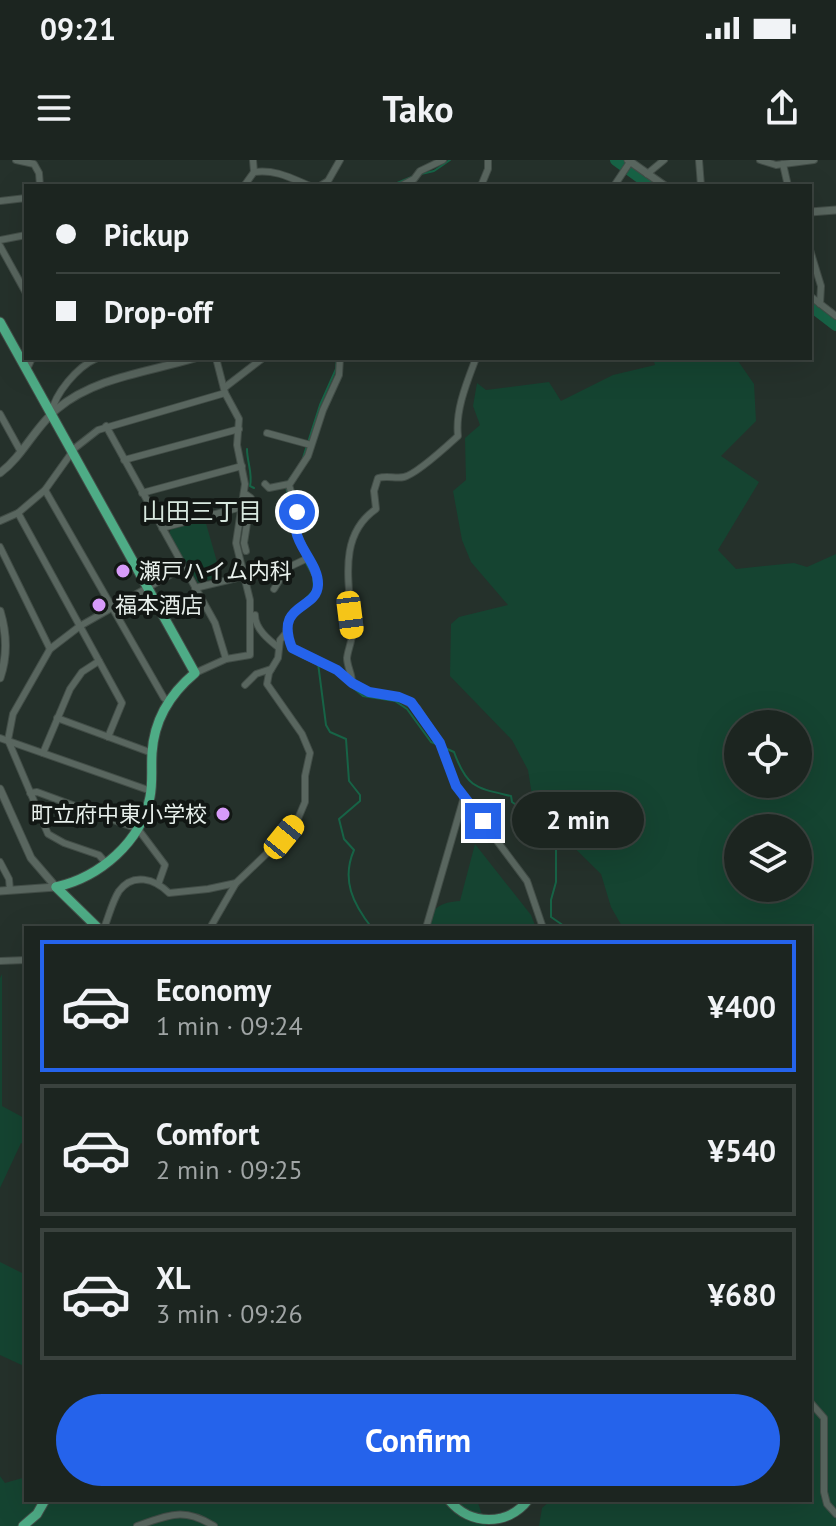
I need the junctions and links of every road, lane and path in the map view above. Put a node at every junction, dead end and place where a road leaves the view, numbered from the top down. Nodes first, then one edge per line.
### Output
1 (16, 160) edge
2 (253, 160) edge
3 (340, 160) edge
4 (443, 160) edge
5 (488, 160) edge
6 (664, 160) edge
7 (699, 160) edge
8 (760, 160) edge
9 (814, 160) edge
10 (629, 161) edge
11 (770, 162) edge
12 (783, 164) junction
13 (254, 172) junction
14 (647, 174) junction
15 (293, 183) edge
16 (40, 184) edge
17 (245, 184) edge
18 (323, 184) edge
19 (405, 184) edge
20 (482, 184) edge
21 (615, 184) edge
22 (662, 184) edge
23 (701, 184) edge
24 (788, 184) edge
25 (24, 198) edge
26 (0, 201) edge
27 (836, 210) edge
28 (812, 212) edge
29 (24, 236) edge
30 (0, 244) edge
31 (812, 257) edge
32 (24, 289) edge
33 (812, 298) edge
34 (820, 304) junction
35 (836, 316) edge
36 (0, 322) edge
37 (31, 360) edge
38 (92, 360) edge
39 (188, 360) edge
40 (217, 360) edge
41 (261, 360) edge
42 (340, 360) edge
43 (475, 360) edge
44 (27, 369) junction
45 (225, 391) junction
46 (0, 414) edge
47 (51, 414) junction
48 (106, 426) junction
49 (239, 429) junction
50 (267, 433) dead end
51 (308, 444) junction
52 (21, 452) junction
53 (73, 453) junction
54 (124, 460) junction
55 (242, 466) junction
56 (0, 473) edge
57 (265, 484) dead end
58 (287, 485) junction
59 (45, 490) junction
60 (142, 493) junction
61 (244, 493) junction
62 (242, 507) junction
63 (18, 513) junction
64 (0, 521) edge
65 (162, 528) junction
66 (0, 547) edge
67 (246, 551) dead end
68 (306, 560) junction
69 (184, 567) junction
70 (245, 576) junction
71 (148, 588) junction
72 (195, 588) junction
73 (274, 589) dead end
74 (113, 608) junction
75 (0, 611) edge
76 (255, 615) dead end
77 (80, 626) junction
78 (286, 633) junction
79 (279, 644) junction
80 (50, 649) junction
81 (226, 659) junction
82 (99, 661) junction
83 (271, 669) junction
84 (195, 673) junction
85 (0, 678) edge
86 (352, 683) junction
87 (245, 685) dead end
88 (169, 702) junction
89 (57, 718) junction
90 (108, 737) junction
91 (4, 739) edge
92 (43, 753) junction
93 (152, 753) junction
94 (0, 789) edge
95 (151, 791) junction
96 (30, 793) junction
97 (464, 797) junction
98 (138, 829) junction
99 (0, 862) edge
100 (106, 863) junction
101 (159, 882) junction
102 (236, 883) junction
103 (56, 887) junction
104 (10, 890) junction
105 (0, 891) edge
106 (102, 926) edge
107 (103, 926) edge
108 (211, 926) edge
109 (427, 926) edge
110 (542, 926) edge
111 (24, 960) edge
112 (0, 961) edge
113 (812, 1404) edge
114 (44, 1502) edge
115 (451, 1502) edge
116 (526, 1502) edge
117 (836, 1514) edge
118 (23, 1526) edge
119 (137, 1526) edge
120 (214, 1526) edge

1 - 16 street
2 - 13 street
3 - 18 street
4 - 19 street
5 - 20 street
6 - 14 street
7 - 23 street
8 - 11 street
9 - 12 street
10 - 14 street
10 - 21 street
11 - 12 street
12 - 24 street
13 - 15 street
13 - 17 street
14 - 22 street
25 - 26 street
27 - 28 street
29 - 30 street
30 - 32 street
31 - 34 street
33 - 34 street
34 - 35 street
36 - 44 main road
37 - 44 street
38 - 47 street
39 - 47 street
40 - 45 street
41 - 45 street
42 - 51 street
43 - 86 street
44 - 47 main road
45 - 48 street
45 - 49 street
46 - 52 street
47 - 52 street
47 - 53 main road
48 - 53 street
48 - 54 street
49 - 54 street
49 - 55 street
50 - 51 street
51 - 58 street
52 - 56 street
53 - 59 street
53 - 71 main road
54 - 60 street
55 - 60 street
55 - 61 street
57 - 58 street
58 - 68 street
59 - 63 street
59 - 74 street
60 - 65 street
61 - 62 street
61 - 67 street
62 - 65 street
62 - 70 street
63 - 64 street
63 - 77 street
65 - 69 street
66 - 80 street
68 - 73 street
68 - 78 street
69 - 71 street
69 - 72 street
70 - 72 street
70 - 81 street
71 - 74 street
71 - 84 main road
72 - 81 street
74 - 77 street
74 - 88 street
75 - 85 street
76 - 79 street
77 - 80 street
77 - 82 street
78 - 79 street
78 - 86 street
79 - 83 street
80 - 91 street
81 - 84 street
82 - 89 street
82 - 90 street
83 - 87 street
83 - 102 street
84 - 88 main road
86 - 97 street
88 - 93 main road
89 - 90 street
89 - 92 street
90 - 93 street
91 - 92 street
91 - 96 street
92 - 95 street
93 - 95 main road
94 - 103 street
95 - 98 main road
96 - 98 street
96 - 100 street
97 - 109 street
97 - 110 street
98 - 100 main road
98 - 101 street
99 - 104 street
100 - 103 main road
101 - 102 street
101 - 107 street
102 - 108 street
103 - 104 street
103 - 106 main road
104 - 105 street
111 - 112 street
113 - 117 street
114 - 118 main road
115 - 116 main road
119 - 120 street

